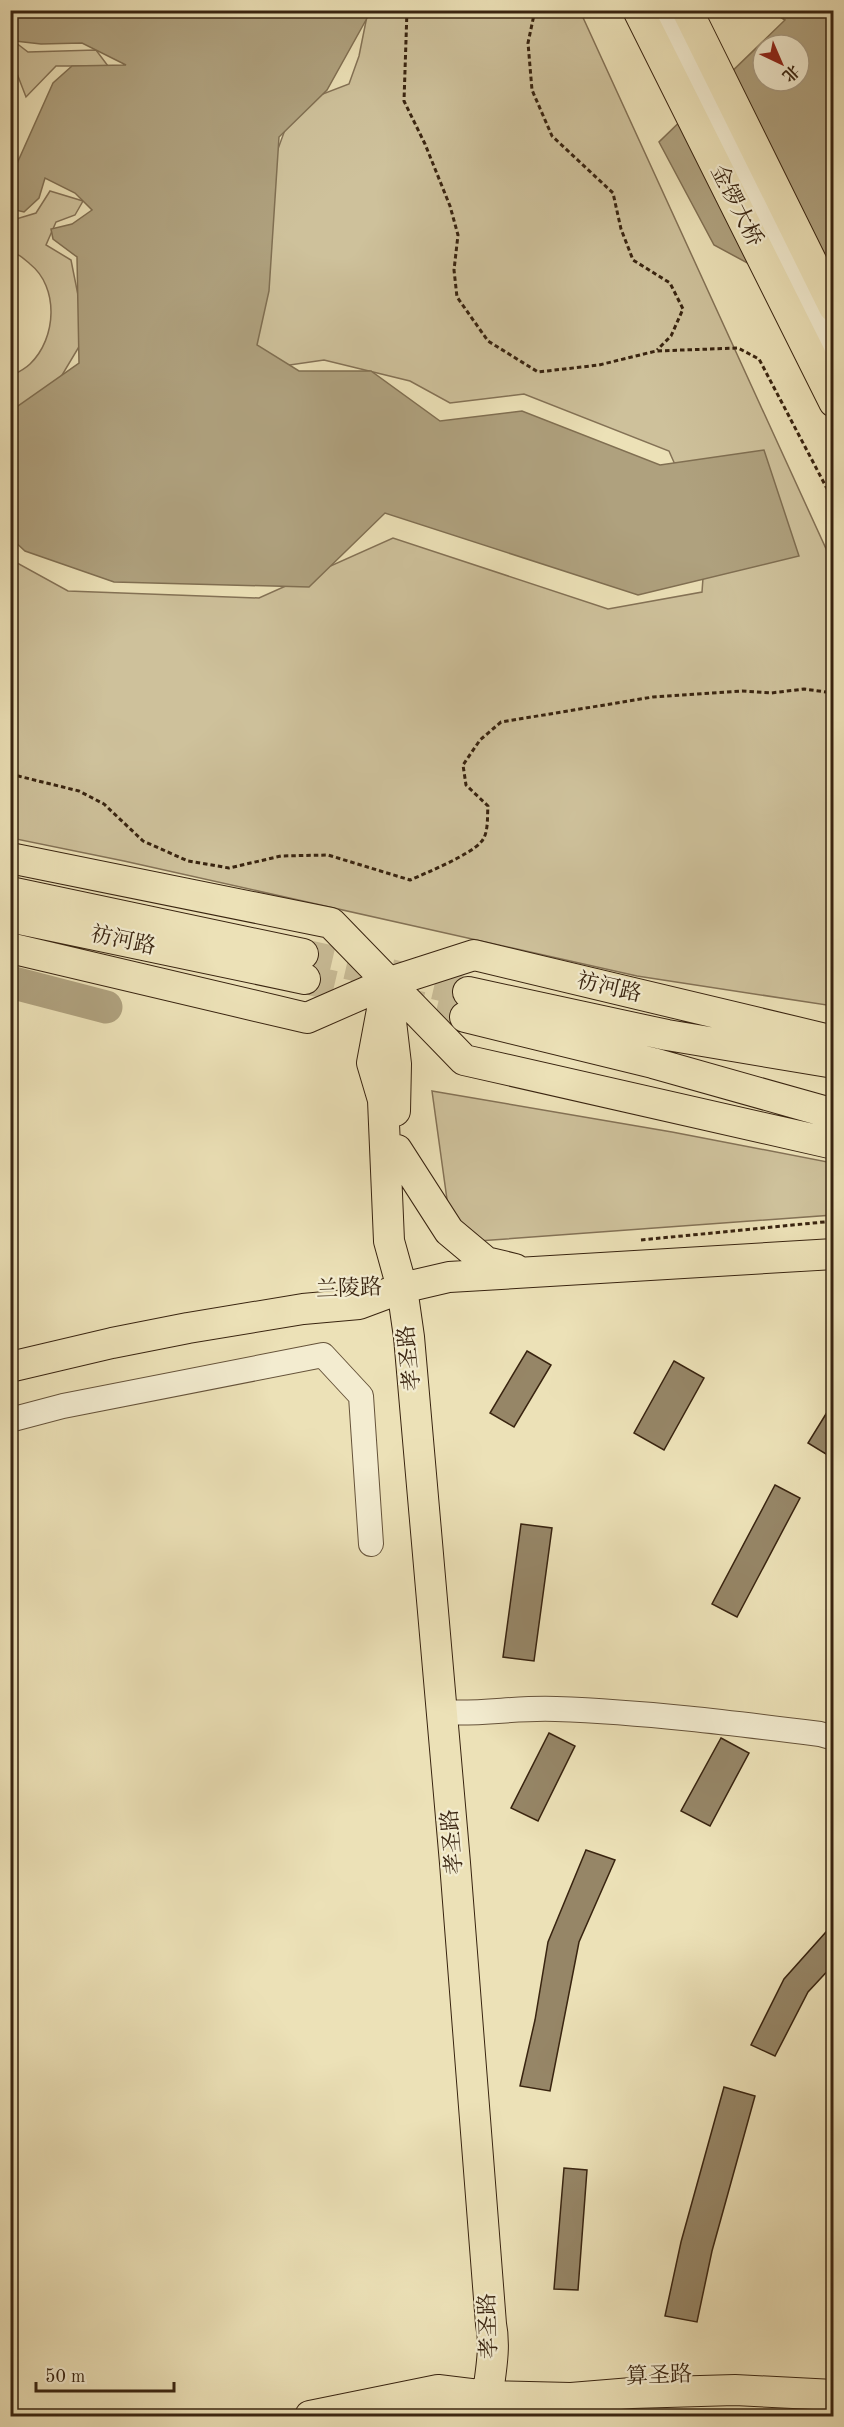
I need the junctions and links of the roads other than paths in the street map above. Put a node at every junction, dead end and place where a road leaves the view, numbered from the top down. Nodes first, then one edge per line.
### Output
1 (638, 10) edge
2 (666, 10) edge
3 (687, 10) edge
4 (834, 307) edge
5 (834, 350) edge
6 (834, 402) edge
7 (10, 858) edge
8 (10, 892) edge
9 (10, 917) edge
10 (10, 948) edge
11 (387, 983) junction
12 (834, 1041) edge
13 (834, 1063) edge
14 (834, 1114) edge
15 (834, 1144) edge
16 (397, 1150) junction
17 (834, 1254) edge
18 (834, 1270) edge
19 (529, 1272) junction
20 (402, 1288) junction
21 (10, 1349) edge
22 (10, 1367) edge
23 (10, 1420) edge
24 (371, 1544) dead end
25 (442, 1712) junction
26 (834, 1738) edge
27 (834, 2378) edge
28 (834, 2395) edge
29 (488, 2410) edge
30 (310, 2416) edge
31 (410, 2416) edge

1 - 6 main road, 金锣大桥
2 - 5 street
3 - 4 main road, 金锣大桥
7 - 11 main road
8 - 9 main road, 祊河路
10 - 11 main road, 祊河路
11 - 12 main road, 祊河路
11 - 15 main road
11 - 16 main road, 孝圣路
11 - 20 main road, 孝圣路
13 - 14 main road, 祊河路
16 - 19 main road
16 - 20 main road, 孝圣路
17 - 19 main road
18 - 20 main road
19 - 20 main road
20 - 21 main road, 兰陵路
20 - 22 main road, 兰陵路
20 - 25 main road, 孝圣路
20 - 29 main road, 孝圣路
23 - 24 street
25 - 26 street
25 - 29 main road, 孝圣路
27 - 29 main road, 算圣路
28 - 29 main road, 算圣路
29 - 30 main road, 算圣路
29 - 31 main road, 算圣路

